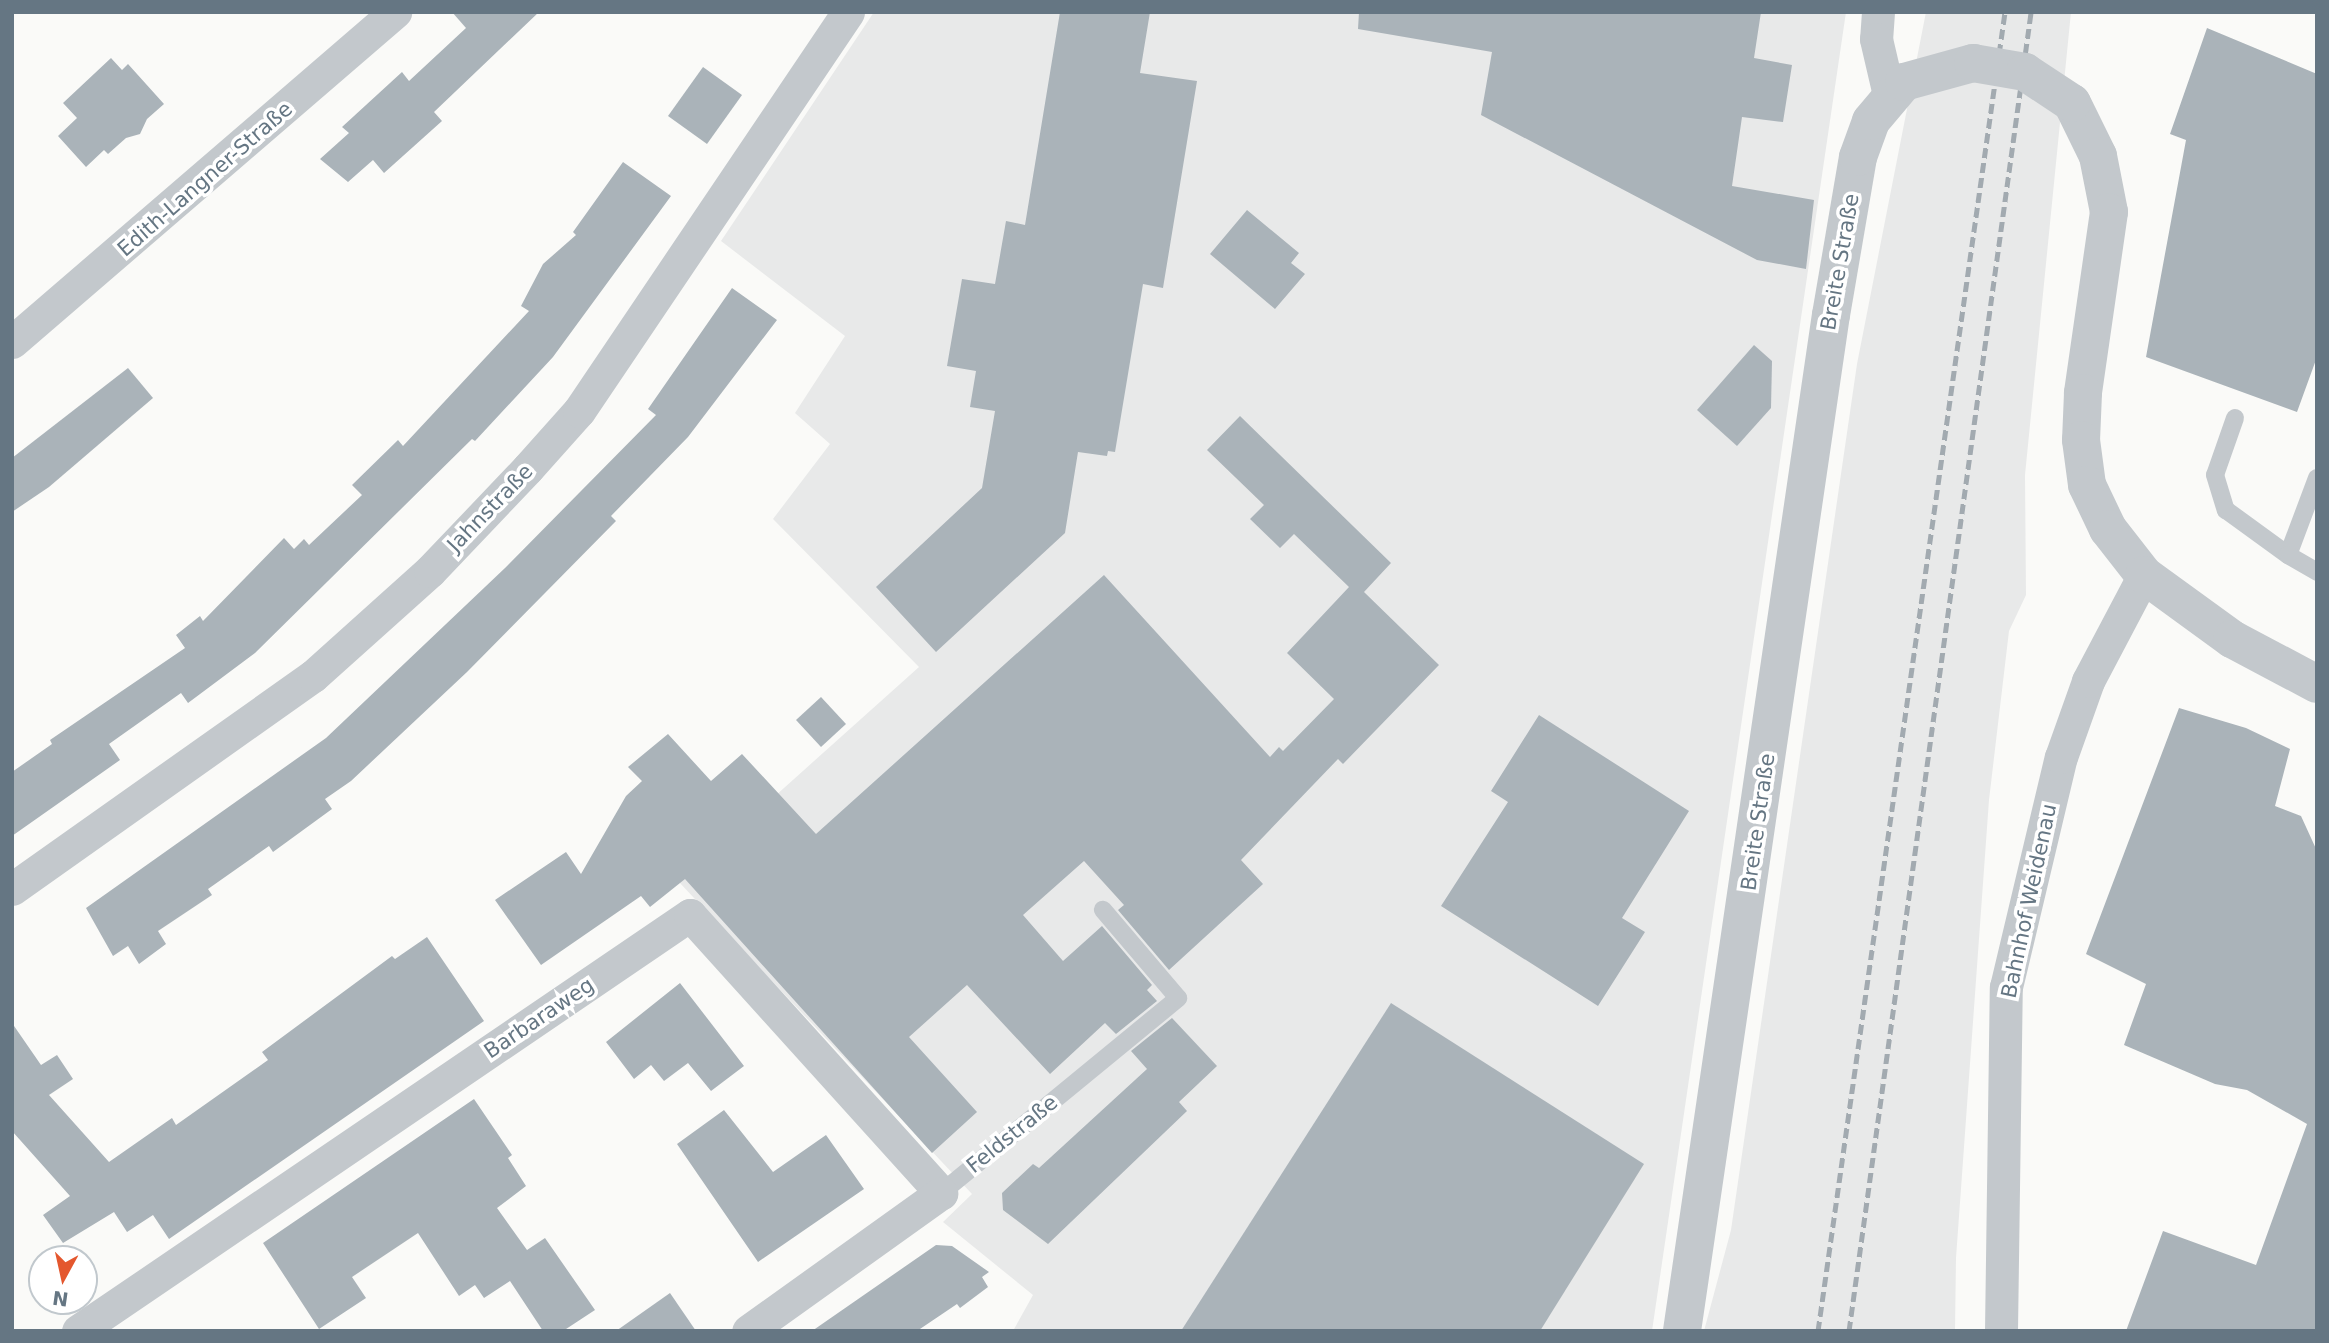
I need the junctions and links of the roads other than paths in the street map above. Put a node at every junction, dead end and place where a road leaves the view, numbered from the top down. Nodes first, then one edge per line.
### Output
1 (395, 12) edge
2 (848, 12) edge
3 (1878, 12) edge
4 (1897, 89) junction
5 (12, 342) edge
6 (2235, 418) dead end
7 (2317, 478) edge
8 (2288, 555) junction
9 (2317, 572) edge
10 (2144, 575) junction
11 (2317, 684) edge
12 (12, 890) edge
13 (1104, 910) dead end
14 (941, 1193) junction
15 (78, 1331) edge
16 (748, 1331) edge
17 (1682, 1331) edge
18 (2001, 1331) edge

1 - 5 street, Edith-Langner-Straße
2 - 12 street, Jahnstraße
3 - 4 street
4 - 10 street, bridge
4 - 17 street, Breite Straße
6 - 8 lane
7 - 8 lane
8 - 9 lane
10 - 11 street
10 - 18 street, Bahnhof Weidenau
13 - 14 lane, Feldstraße
14 - 15 street, Barbaraweg
14 - 16 street, Feldstraße

